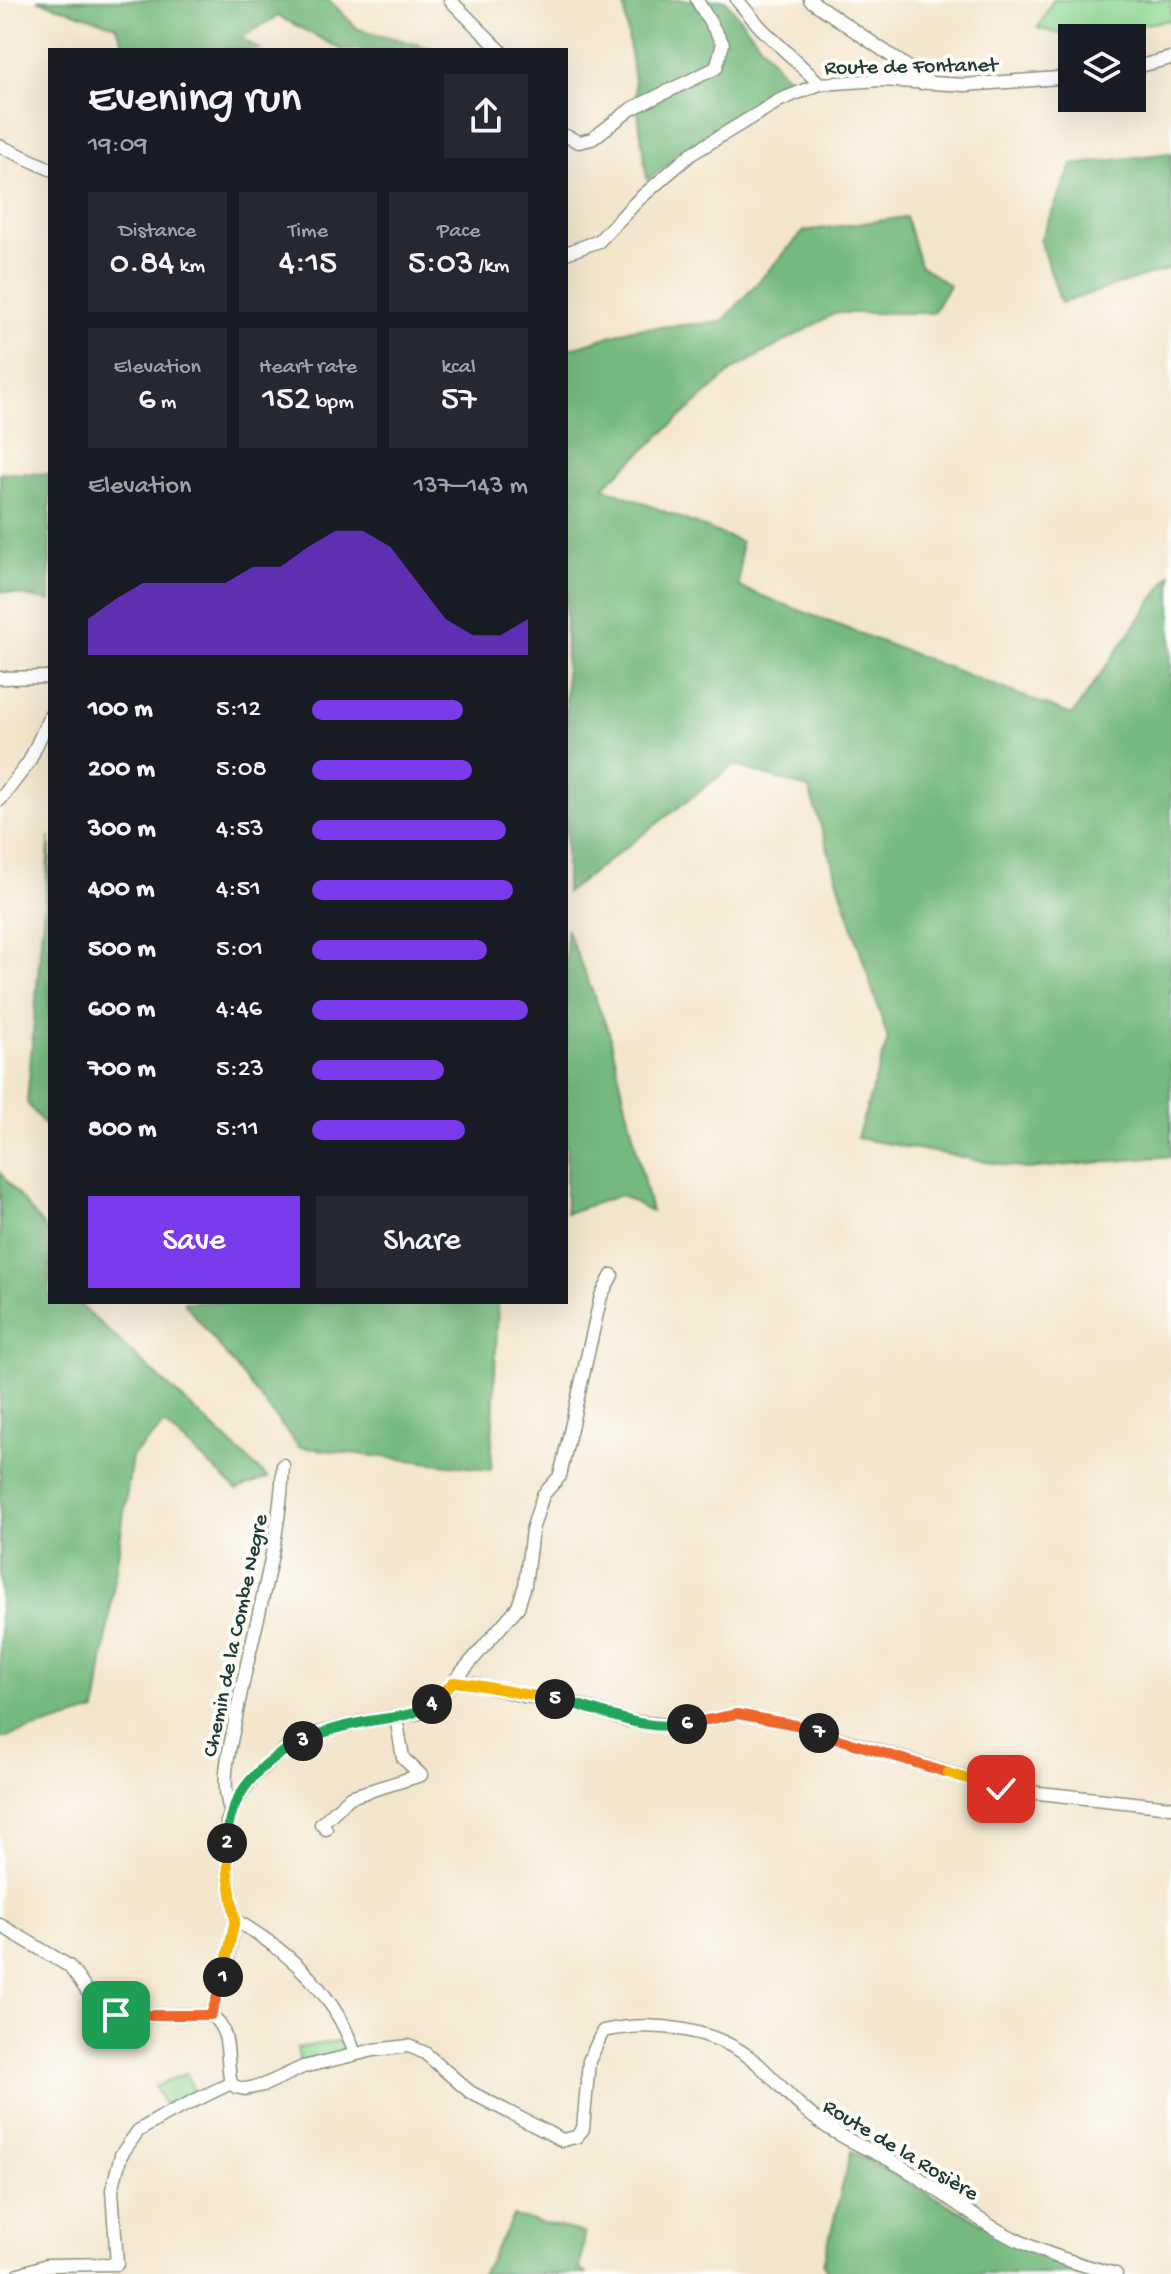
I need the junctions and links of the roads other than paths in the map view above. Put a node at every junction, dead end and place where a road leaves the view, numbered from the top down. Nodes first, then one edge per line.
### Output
1 (450, 0) edge
2 (697, 0) edge
3 (737, 0) edge
4 (810, 0) edge
5 (498, 48) edge
6 (1171, 58) edge
7 (1146, 64) edge
8 (1058, 78) edge
9 (921, 83) junction
10 (820, 84) junction
11 (568, 137) edge
12 (0, 146) edge
13 (48, 168) edge
14 (568, 252) edge
15 (48, 677) edge
16 (0, 678) edge
17 (48, 720) edge
18 (0, 800) edge
19 (612, 1275) dead end
20 (283, 1465) dead end
21 (453, 1682) junction
22 (396, 1717) junction
23 (1171, 1807) edge
24 (231, 1813) junction
25 (326, 1829) dead end
26 (235, 1920) junction
27 (0, 1925) edge
28 (211, 2015) junction
29 (355, 2054) junction
30 (231, 2083) junction
31 (19, 2274) edge
32 (1116, 2274) edge

1 - 5 street
2 - 11 street
3 - 10 street
4 - 9 street
6 - 7 street
8 - 9 street, Route de Fontanet
9 - 10 street, Route de Fontanet
10 - 14 street, Route de Fontanet
12 - 13 street
15 - 16 street
17 - 18 street
19 - 21 street
20 - 24 street, Chemin de la Combe Negre
21 - 22 street
21 - 23 street
22 - 24 street
22 - 25 street
24 - 26 street
26 - 28 street
26 - 29 street
27 - 28 street
28 - 30 street
29 - 30 street, Route de la Rosière
29 - 32 street, Route de la Rosière
30 - 31 street

